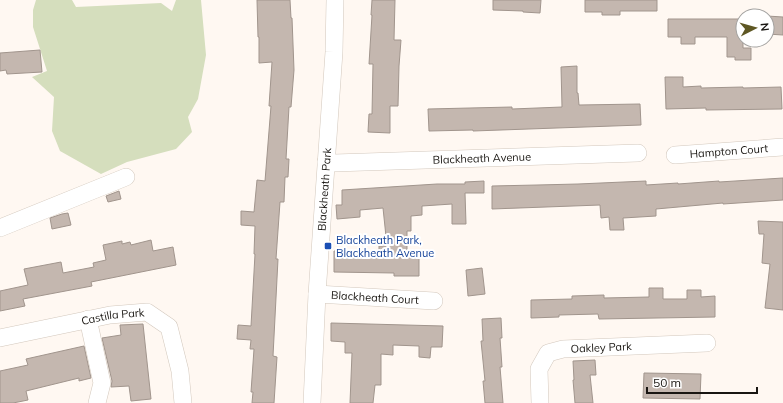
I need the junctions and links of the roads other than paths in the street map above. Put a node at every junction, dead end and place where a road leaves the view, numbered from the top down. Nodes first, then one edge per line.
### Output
1 (335, 0) edge
2 (783, 147) edge
3 (638, 153) dead end
4 (675, 155) dead end
5 (326, 162) junction
6 (126, 177) dead end
7 (0, 228) edge
8 (317, 294) junction
9 (434, 301) dead end
10 (88, 320) junction
11 (0, 338) edge
12 (707, 343) dead end
13 (97, 403) edge
14 (183, 403) edge
15 (312, 403) edge
16 (540, 403) edge

1 - 5 street, Blackheath Park
2 - 4 street, Hampton Court
3 - 5 street, Blackheath Avenue
5 - 8 street, Blackheath Park
6 - 7 street
8 - 9 street, Blackheath Court
8 - 15 street, Blackheath Park
10 - 11 street, Castilla Park
10 - 13 street
10 - 14 street, Castilla Park
12 - 16 street, Oakley Park

